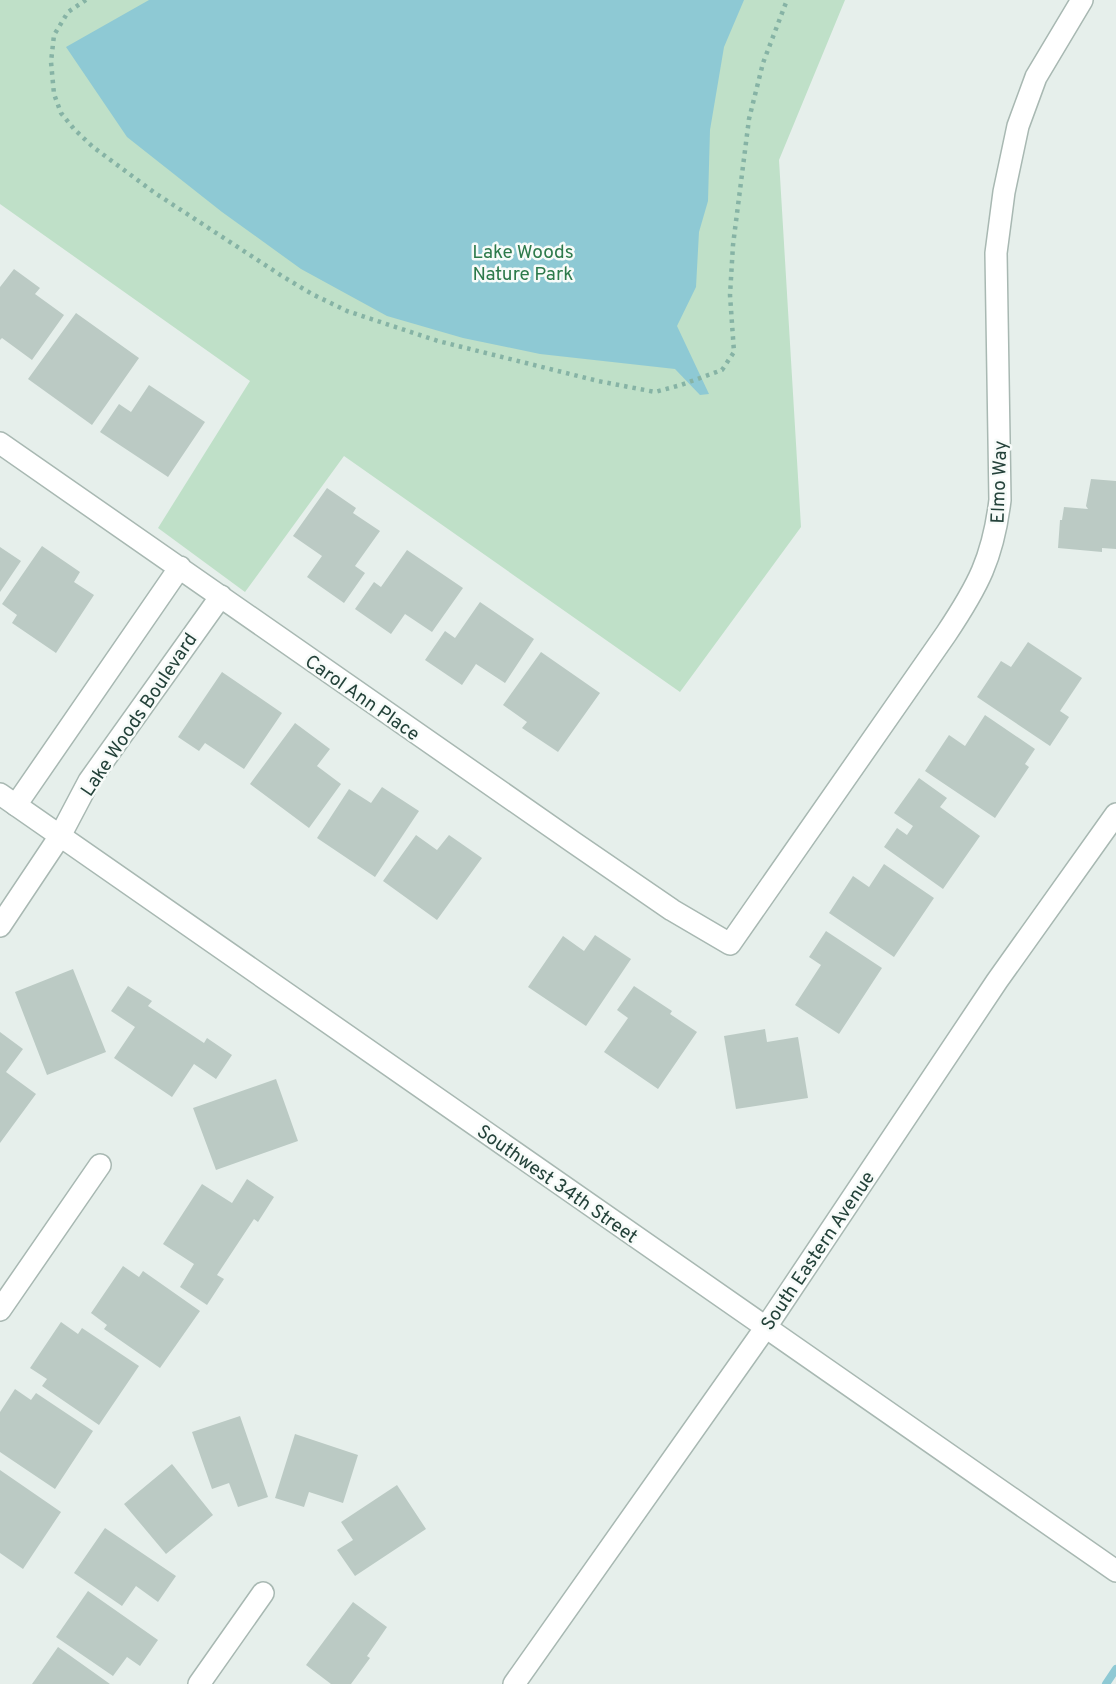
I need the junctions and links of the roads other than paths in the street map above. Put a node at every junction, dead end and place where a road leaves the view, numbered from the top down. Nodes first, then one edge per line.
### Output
1 (1082, 0) edge
2 (0, 443) edge
3 (180, 567) junction
4 (221, 596) junction
5 (8, 800) edge
6 (1116, 814) edge
7 (60, 836) junction
8 (0, 926) edge
9 (730, 944) joint
10 (100, 1165) dead end
11 (0, 1310) edge
12 (766, 1327) junction
13 (1116, 1571) edge
14 (263, 1593) dead end
15 (199, 1684) edge
16 (514, 1684) edge

1 - 9 street, Elmo Way
2 - 3 street, Carol Ann Place
3 - 4 street, Carol Ann Place
3 - 5 street
4 - 7 street, Lake Woods Boulevard
4 - 9 street, Carol Ann Place
5 - 7 street, Southwest 34th Street
6 - 12 street, South Eastern Avenue
7 - 8 street, Lake Woods Boulevard
7 - 12 street, Southwest 34th Street
10 - 11 street
12 - 13 street, Southwest 34th Street
12 - 16 street, South Eastern Avenue
14 - 15 street

